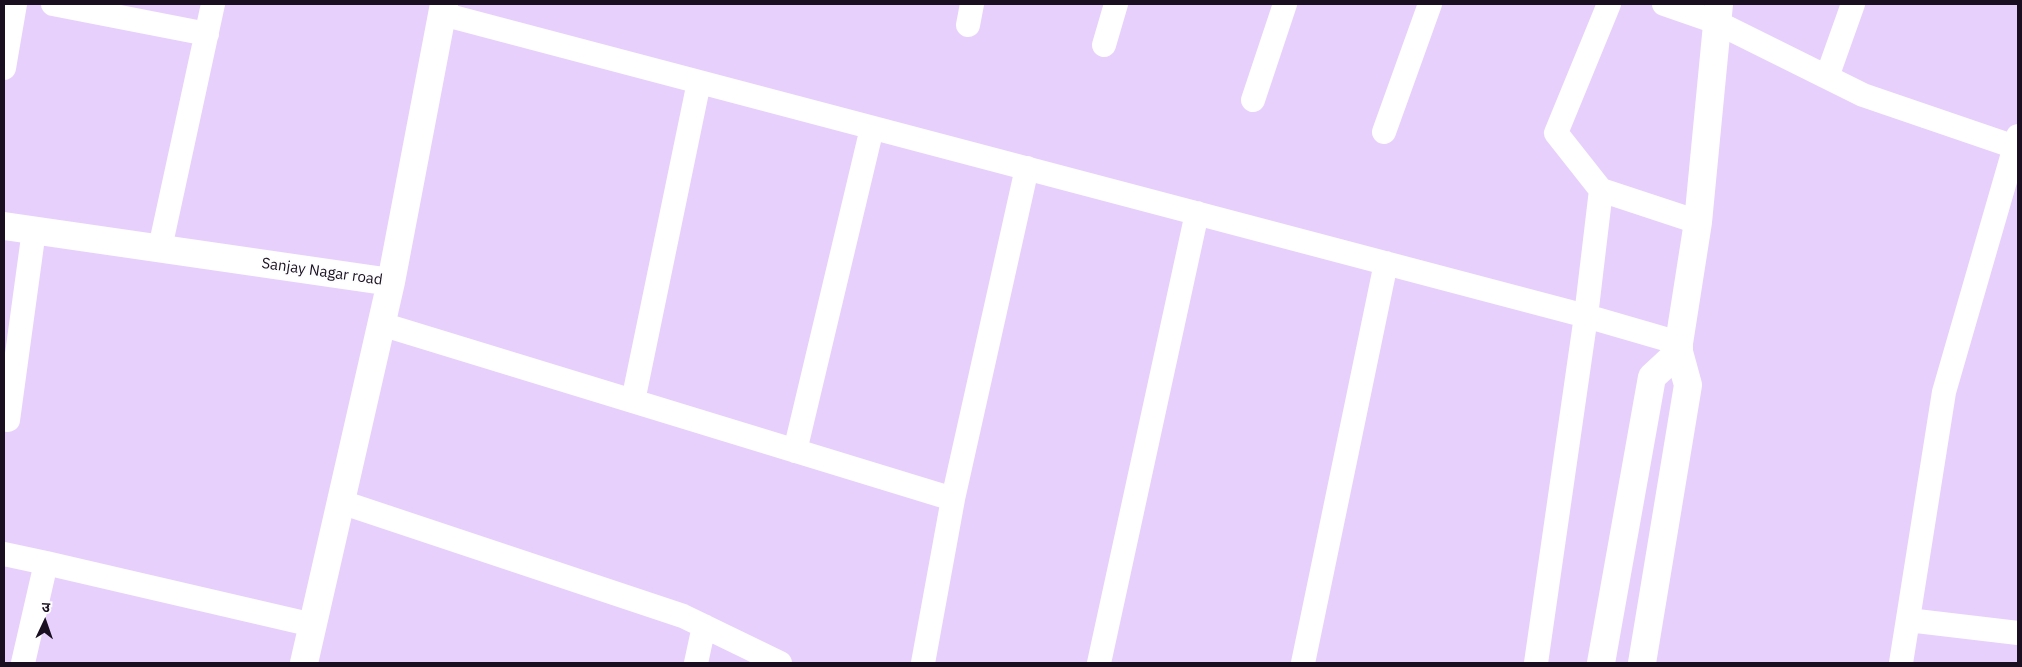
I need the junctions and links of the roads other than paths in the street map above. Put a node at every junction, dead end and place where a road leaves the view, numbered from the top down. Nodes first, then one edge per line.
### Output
1 (15, 4) edge
2 (53, 4) edge
3 (213, 4) edge
4 (1116, 4) edge
5 (1285, 4) edge
6 (1430, 4) edge
7 (1609, 4) edge
8 (1664, 4) edge
9 (1853, 4) edge
10 (443, 9) edge
11 (1717, 13) edge
12 (207, 34) junction
13 (1104, 46) dead end
14 (4, 68) edge
15 (1827, 77) junction
16 (699, 82) junction
17 (1253, 100) dead end
18 (872, 128) junction
19 (1384, 132) dead end
20 (2017, 144) edge
21 (1027, 168) junction
22 (1601, 190) junction
23 (1197, 213) junction
24 (1698, 222) junction
25 (4, 226) edge
26 (34, 230) junction
27 (160, 248) junction
28 (1386, 263) junction
29 (391, 282) junction
30 (1586, 316) junction
31 (381, 324) junction
32 (1679, 348) junction
33 (633, 401) junction
34 (8, 420) dead end
35 (795, 451) junction
36 (954, 500) junction
37 (341, 502) junction
38 (4, 554) edge
39 (46, 563) junction
40 (1908, 620) junction
41 (313, 626) junction
42 (704, 626) junction
43 (2018, 633) edge
44 (23, 663) edge
45 (304, 663) edge
46 (696, 663) edge
47 (780, 663) edge
48 (923, 663) edge
49 (1099, 663) edge
50 (1303, 663) edge
51 (1536, 663) edge
52 (1600, 663) edge
53 (1642, 663) edge
54 (1901, 663) edge

1 - 14 street
2 - 12 street
3 - 12 street
4 - 13 street
5 - 17 street
6 - 19 street
7 - 22 street
8 - 11 street
9 - 15 street
10 - 16 street
10 - 29 street, Sanjay Nagar road
11 - 15 street
11 - 24 street
12 - 27 street
15 - 20 street
16 - 18 street
16 - 33 street
18 - 21 street
18 - 35 street
20 - 40 street
21 - 23 street
21 - 36 street
22 - 24 street
22 - 30 street
23 - 28 street
23 - 49 street
24 - 32 street
25 - 26 street, Sanjay Nagar road
26 - 27 street, Sanjay Nagar road
26 - 34 street
27 - 29 street, Sanjay Nagar road
28 - 30 street
28 - 50 street
29 - 31 street
30 - 32 street
30 - 51 street
31 - 33 street
31 - 37 street
32 - 52 street
32 - 53 street
33 - 35 street
35 - 36 street
36 - 48 street
37 - 41 street
37 - 42 street
38 - 39 street
39 - 41 street
39 - 44 street
40 - 43 street
40 - 54 street
41 - 45 street
42 - 46 street
42 - 47 street

